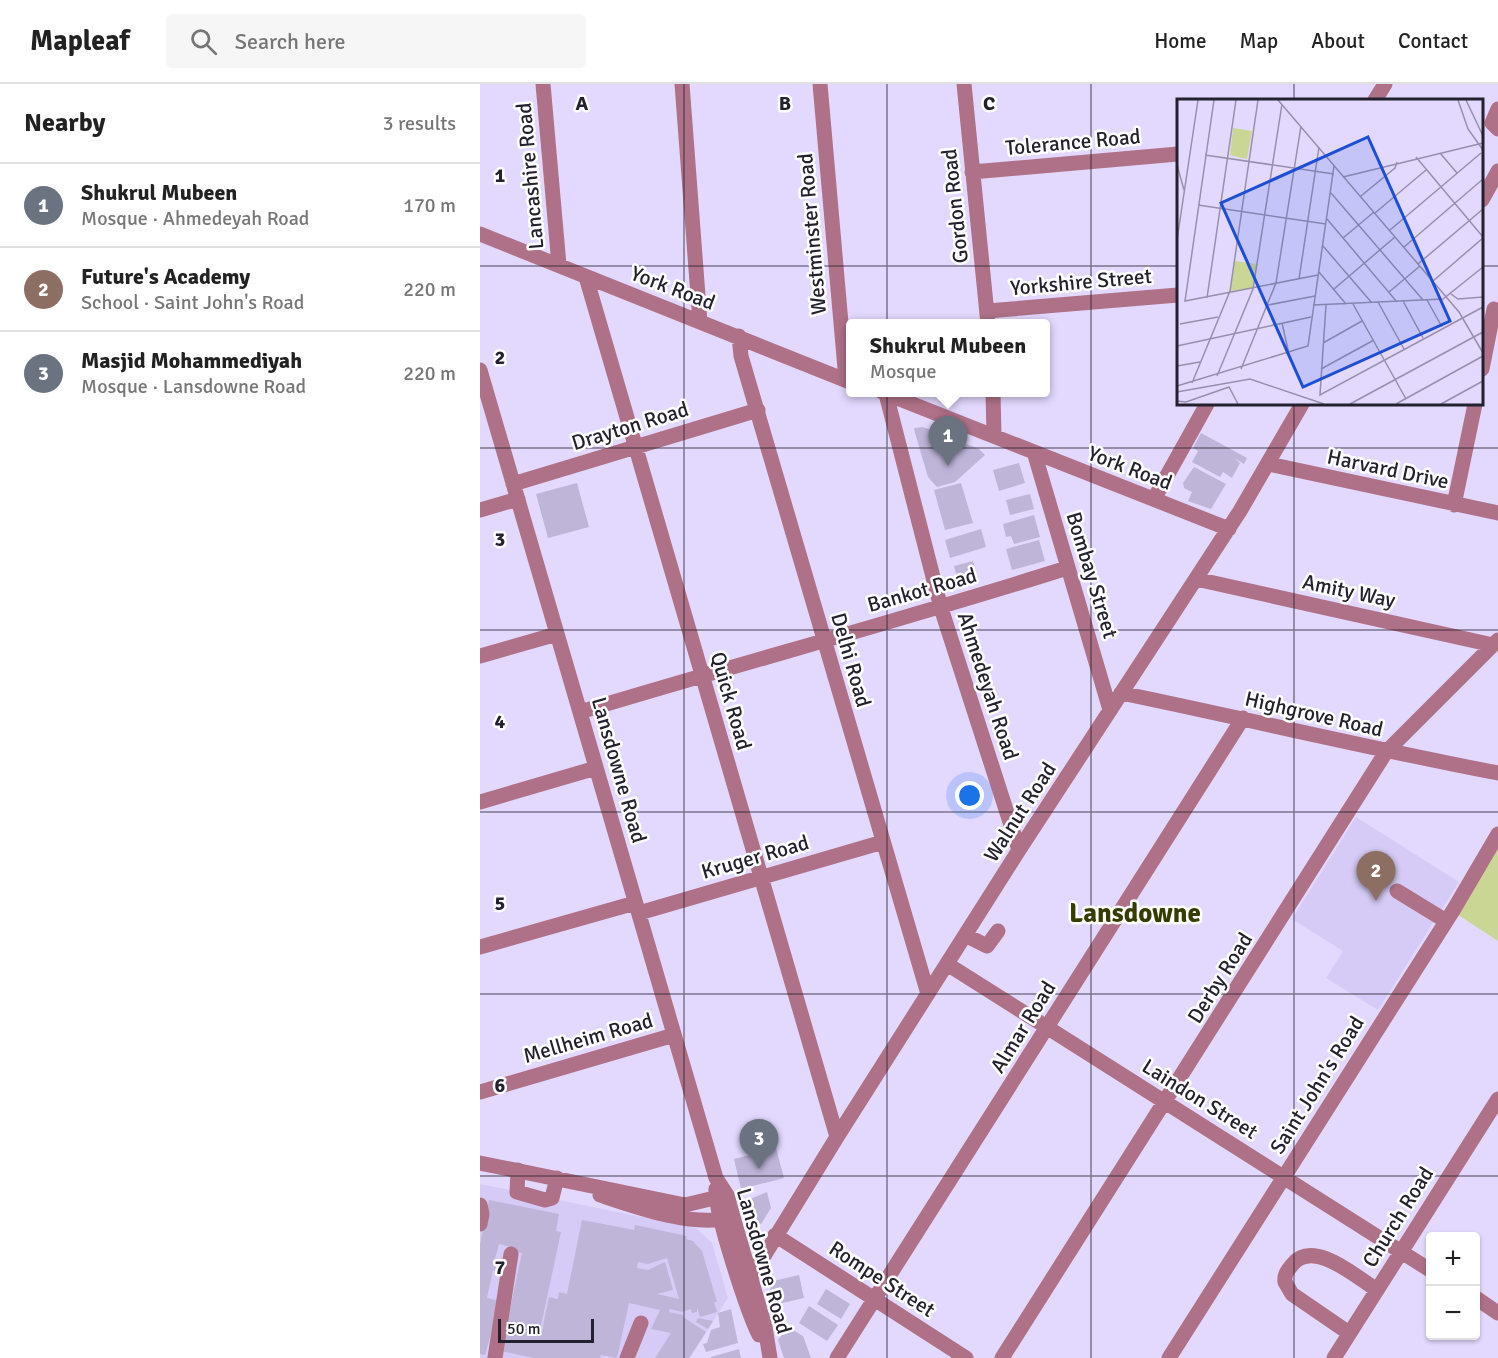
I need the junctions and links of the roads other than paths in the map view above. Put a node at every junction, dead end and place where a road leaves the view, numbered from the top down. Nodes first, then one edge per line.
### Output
1 (543, 84) edge
2 (682, 84) edge
3 (820, 84) edge
4 (964, 84) edge
5 (1385, 84) edge
6 (1377, 99) edge
7 (1498, 110) edge
8 (1498, 129) edge
9 (1177, 154) edge
10 (1498, 171) edge
11 (972, 172) junction
12 (1483, 198) edge
13 (480, 234) edge
14 (559, 265) junction
15 (586, 277) junction
16 (1177, 295) edge
17 (1491, 309) edge
18 (988, 317) edge
19 (700, 322) junction
20 (740, 336) junction
21 (846, 360) edge
22 (1483, 362) edge
23 (480, 370) edge
24 (846, 380) edge
25 (885, 397) edge
26 (894, 397) edge
27 (993, 397) edge
28 (1206, 405) edge
29 (1301, 405) edge
30 (1474, 405) edge
31 (758, 410) junction
32 (994, 435) junction
33 (635, 446) junction
34 (1034, 452) junction
35 (1269, 464) junction
36 (513, 484) junction
37 (518, 499) junction
38 (1154, 499) junction
39 (1454, 505) junction
40 (480, 510) edge
41 (1498, 513) edge
42 (1229, 529) junction
43 (1067, 568) junction
44 (1196, 579) junction
45 (941, 608) junction
46 (557, 634) junction
47 (823, 640) junction
48 (1496, 642) edge
49 (480, 656) edge
50 (702, 675) junction
51 (1121, 693) junction
52 (1110, 710) junction
53 (580, 712) junction
54 (1243, 718) junction
55 (1386, 752) junction
56 (596, 768) junction
57 (1498, 773) edge
58 (480, 802) edge
59 (1498, 834) edge
60 (883, 842) junction
61 (1019, 850) junction
62 (761, 877) junction
63 (1397, 891) dead end
64 (637, 908) junction
65 (1446, 921) junction
66 (998, 931) dead end
67 (965, 935) junction
68 (480, 948) edge
69 (947, 964) junction
70 (928, 994) junction
71 (1047, 1027) junction
72 (674, 1035) junction
73 (480, 1092) edge
74 (1498, 1099) edge
75 (1166, 1102) junction
76 (837, 1137) junction
77 (480, 1163) edge
78 (518, 1170) junction
79 (1283, 1177) junction
80 (564, 1179) junction
81 (721, 1196) junction
82 (480, 1205) edge
83 (727, 1218) junction
84 (480, 1224) edge
85 (773, 1238) junction
86 (742, 1247) junction
87 (1401, 1251) junction
88 (511, 1254) dead end
89 (1426, 1267) edge
90 (751, 1277) junction
91 (1377, 1290) junction
92 (874, 1300) junction
93 (1480, 1301) edge
94 (1498, 1313) edge
95 (641, 1323) dead end
96 (1349, 1333) junction
97 (770, 1356) edge
98 (495, 1358) edge
99 (627, 1358) edge
100 (837, 1358) edge
101 (966, 1358) edge
102 (1002, 1358) edge
103 (1169, 1358) edge
104 (1334, 1358) edge

1 - 14 street, Lancashire Road
2 - 19 street
3 - 21 street, Westminster Road
4 - 11 street, Gordon Road
5 - 6 street
7 - 8 street
9 - 11 street, Tolerance Road
10 - 12 street
11 - 18 street, Gordon Road
13 - 14 street, York Road
14 - 15 street, York Road
15 - 19 street, York Road
15 - 33 street, Quick Road
16 - 18 street, Yorkshire Street
17 - 22 street
19 - 20 street, York Road
20 - 24 street, York Road
20 - 31 street, Delhi Road
23 - 36 street, Lansdowne Road
25 - 45 street, Ahmedeyah Road
26 - 32 street, York Road
27 - 32 street
28 - 38 street
29 - 35 street, Walnut Road
30 - 39 street
31 - 33 street, Drayton Road
31 - 47 street, Delhi Road
32 - 34 street, York Road
33 - 36 street, Drayton Road
33 - 50 street, Quick Road
34 - 38 street, York Road
34 - 43 street, Bombay Street
35 - 39 street, Harvard Drive
35 - 42 street, Walnut Road
36 - 37 street, Lansdowne Road
37 - 40 street
37 - 46 street, Lansdowne Road
38 - 42 street, York Road
39 - 41 street, Harvard Drive
42 - 44 street, Walnut Road
43 - 45 street, Bankot Road
43 - 52 street, Bombay Street
44 - 48 street, Amity Way
44 - 51 street, Walnut Road
45 - 47 street, Bankot Road
45 - 61 street, Ahmedeyah Road
46 - 49 street
46 - 53 street, Lansdowne Road
47 - 50 street, Bankot Road
47 - 60 street, Delhi Road
48 - 55 street, Derby Road
50 - 53 street, Bankot Road
50 - 62 street, Quick Road
51 - 52 street, Walnut Road
51 - 54 street, Highgrove Road
52 - 61 street, Walnut Road
53 - 56 street, Lansdowne Road
54 - 55 street, Highgrove Road
54 - 71 street, Almar Road
55 - 57 street, Highgrove Road
55 - 75 street, Derby Road
56 - 58 street
56 - 64 street, Lansdowne Road
59 - 65 street, Saint John's Road
60 - 62 street, Kruger Road
60 - 70 street, Delhi Road
61 - 67 street, Walnut Road
62 - 64 street, Kruger Road
62 - 76 street, Quick Road
63 - 65 street
64 - 68 street, Kruger Road
64 - 72 street, Lansdowne Road
65 - 79 street, Saint John's Road
66 - 67 street
67 - 69 street, Walnut Road
69 - 70 street, Walnut Road
69 - 71 street, Laindon Street
70 - 76 street, Walnut Road
71 - 75 street, Laindon Street
71 - 92 street, Almar Road
72 - 73 street, Mellheim Road
72 - 81 street, Lansdowne Road
74 - 87 street, Church Road
75 - 79 street, Laindon Street
75 - 102 street, Derby Road
76 - 85 street, Walnut Road
77 - 78 street
78 - 80 street
78 - 80 street
79 - 87 street, Laindon Street
79 - 103 street, Saint John's Road
80 - 81 street
80 - 83 street
81 - 83 street, Lansdowne Road
82 - 84 street
83 - 86 street, Lansdowne Road
83 - 97 street, Lansdowne Road
85 - 86 street
85 - 90 street, Walnut Road
85 - 92 street, Rompe Street
86 - 90 street, Lansdowne Road
87 - 89 street, Laindon Street
87 - 91 street, Church Road
88 - 98 street
90 - 97 street, Lansdowne Road
91 - 96 street, Church Road
91 - 96 street
92 - 100 street, Almar Road
92 - 101 street, Rompe Street
93 - 94 street
95 - 99 street
96 - 104 street, Church Road

